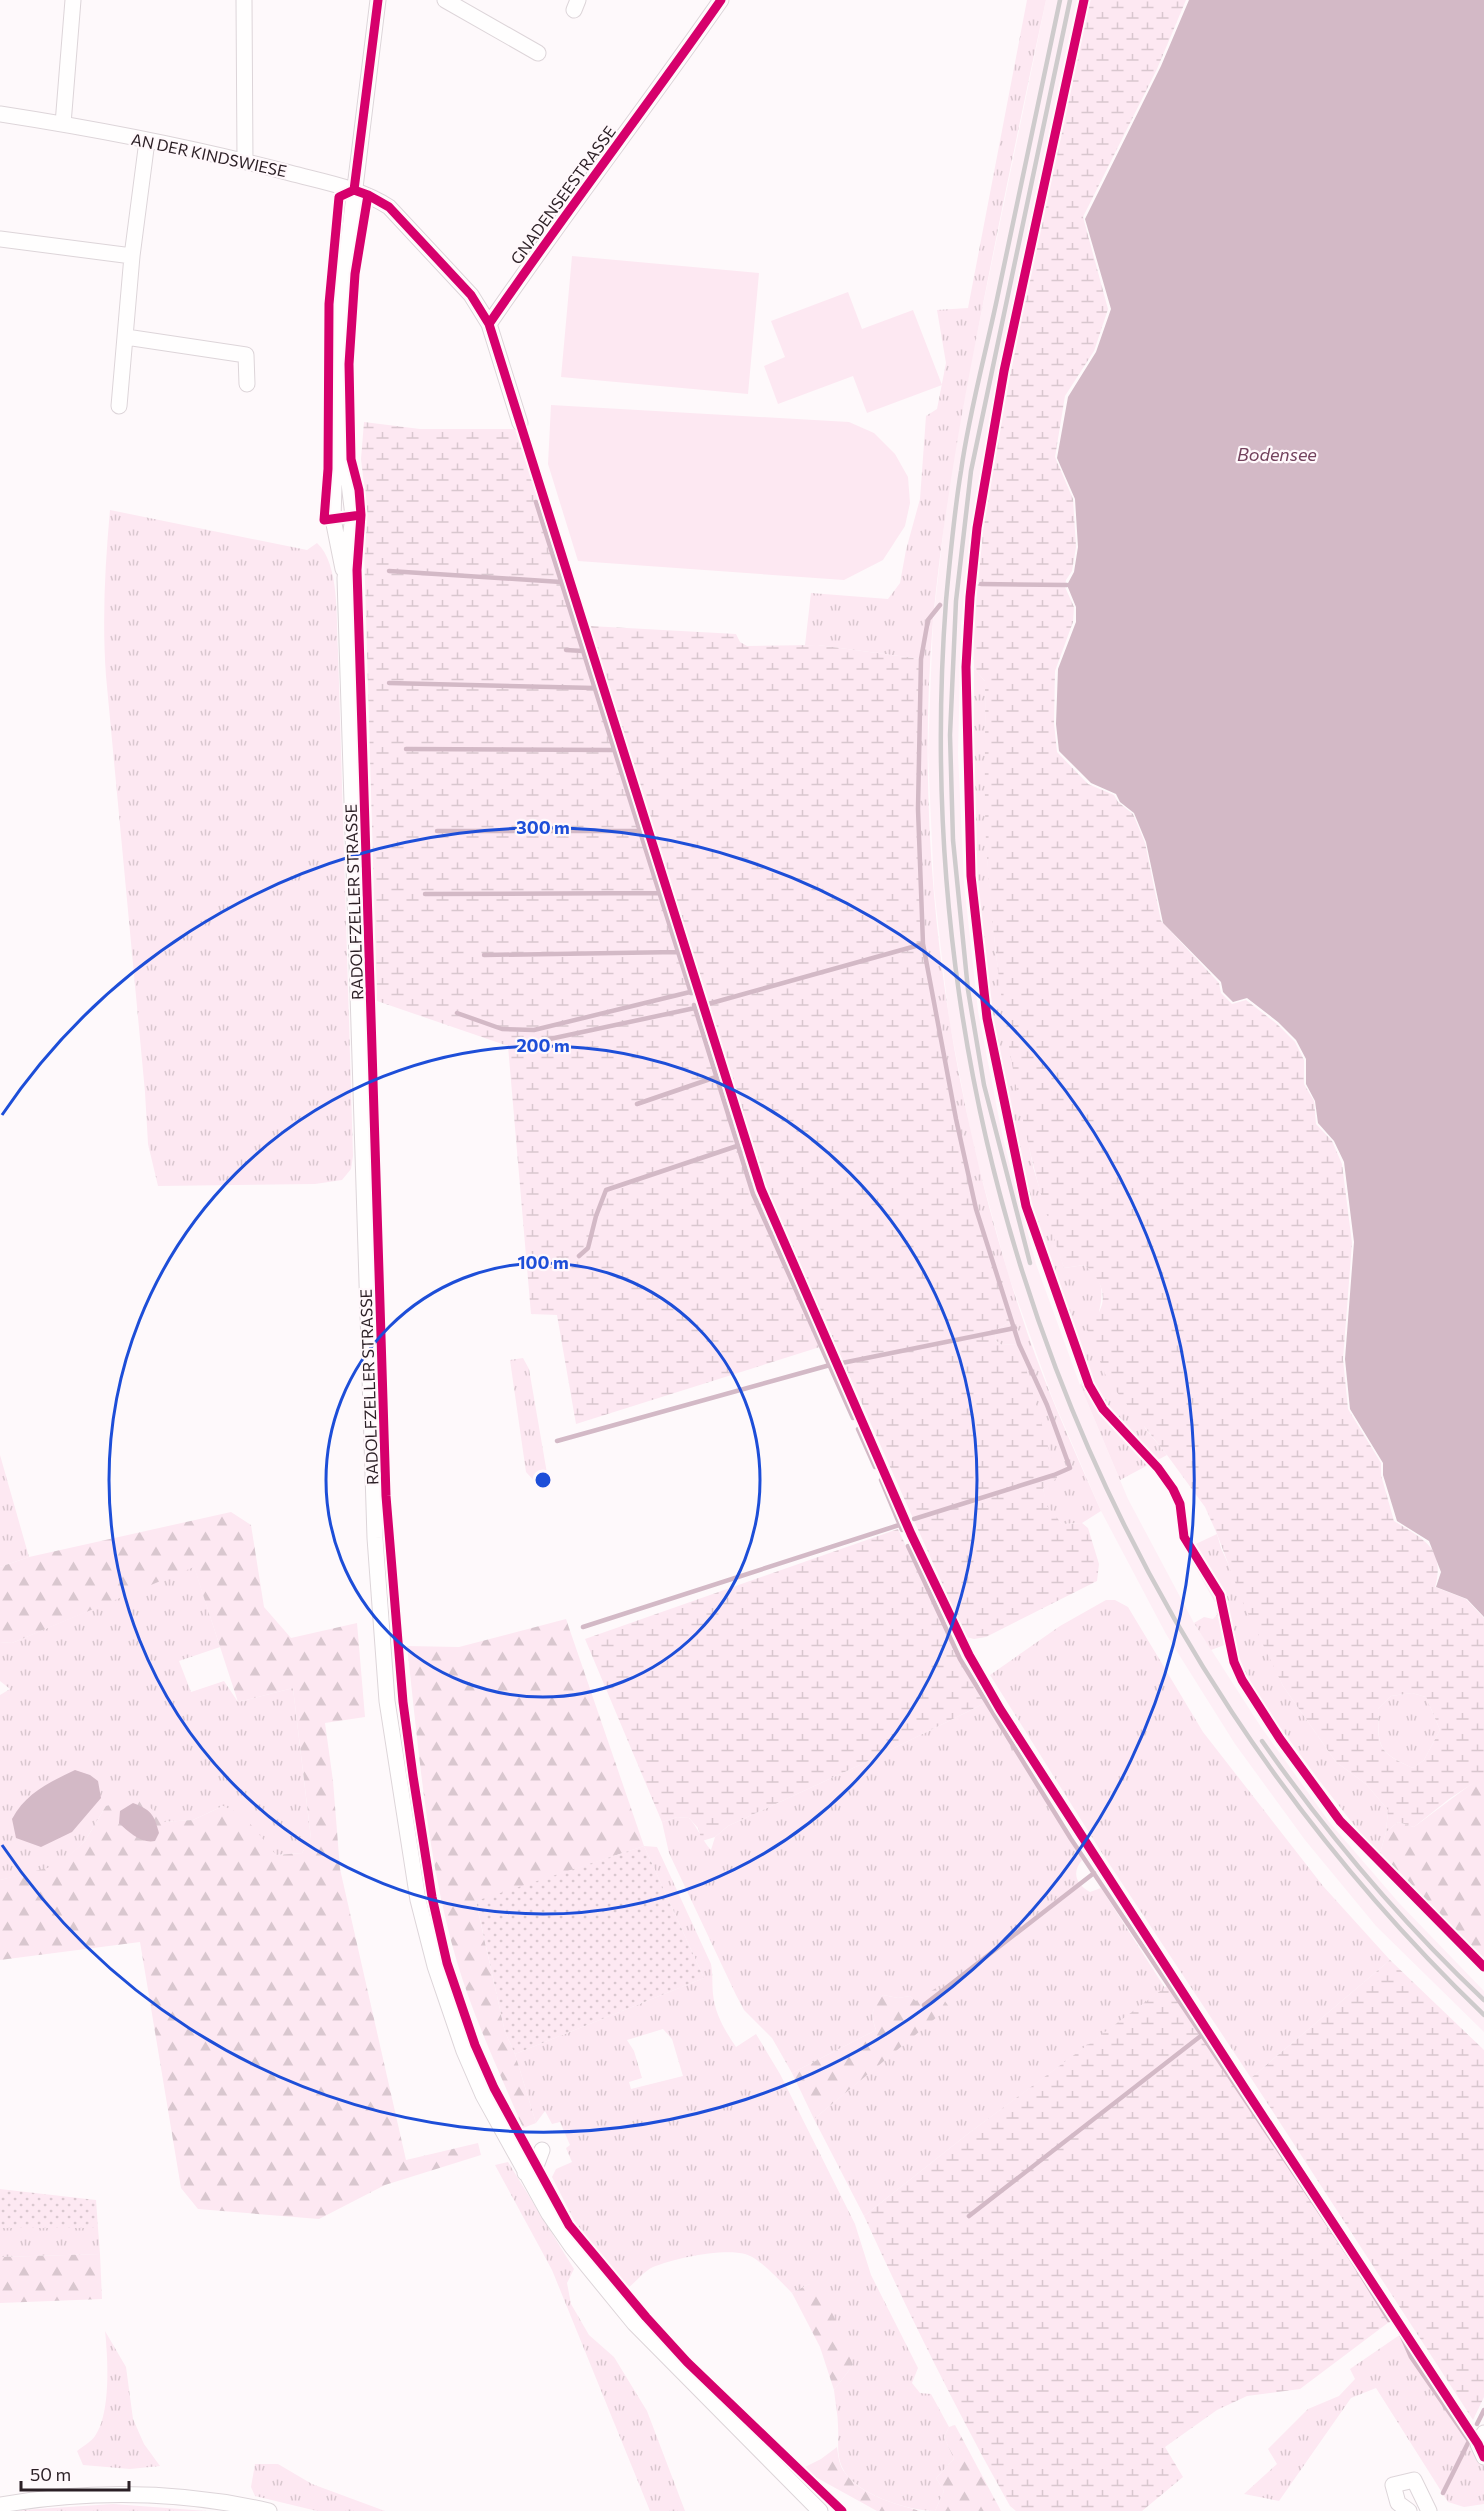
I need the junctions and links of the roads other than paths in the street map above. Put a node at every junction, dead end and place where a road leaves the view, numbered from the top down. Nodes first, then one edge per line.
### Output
1 (73, 0) edge
2 (244, 0) edge
3 (378, 0) edge
4 (445, 0) edge
5 (721, 0) edge
6 (538, 53) dead end
7 (0, 114) edge
8 (63, 124) junction
9 (147, 141) junction
10 (245, 161) junction
11 (354, 190) junction
12 (0, 239) edge
13 (132, 256) junction
14 (489, 324) junction
15 (126, 337) junction
16 (247, 384) dead end
17 (120, 406) dead end
18 (520, 423) dead end
19 (542, 2150) dead end
20 (525, 2173) junction
21 (1484, 2433) edge
22 (1484, 2457) edge
23 (0, 2505) edge
24 (231, 2507) edge
25 (269, 2511) edge
26 (820, 2511) edge
27 (1409, 2511) edge
28 (1429, 2511) edge

1 - 8 street
2 - 10 street
3 - 11 street, RADOLFZELLER STRASSE
4 - 6 street
5 - 14 street, GNADENSEESTRASSE
7 - 8 street, AN DER KINDSWIESE
8 - 9 street, AN DER KINDSWIESE
9 - 10 street, AN DER KINDSWIESE
9 - 13 street
10 - 11 street, AN DER KINDSWIESE
11 - 14 street
11 - 20 street, RADOLFZELLER STRASSE
12 - 13 street
13 - 15 street
14 - 18 street
15 - 16 street
15 - 17 street
19 - 20 street
20 - 26 street, RADOLFZELLER STRASSE
21 - 22 street
23 - 24 street
24 - 25 street
27 - 28 street

